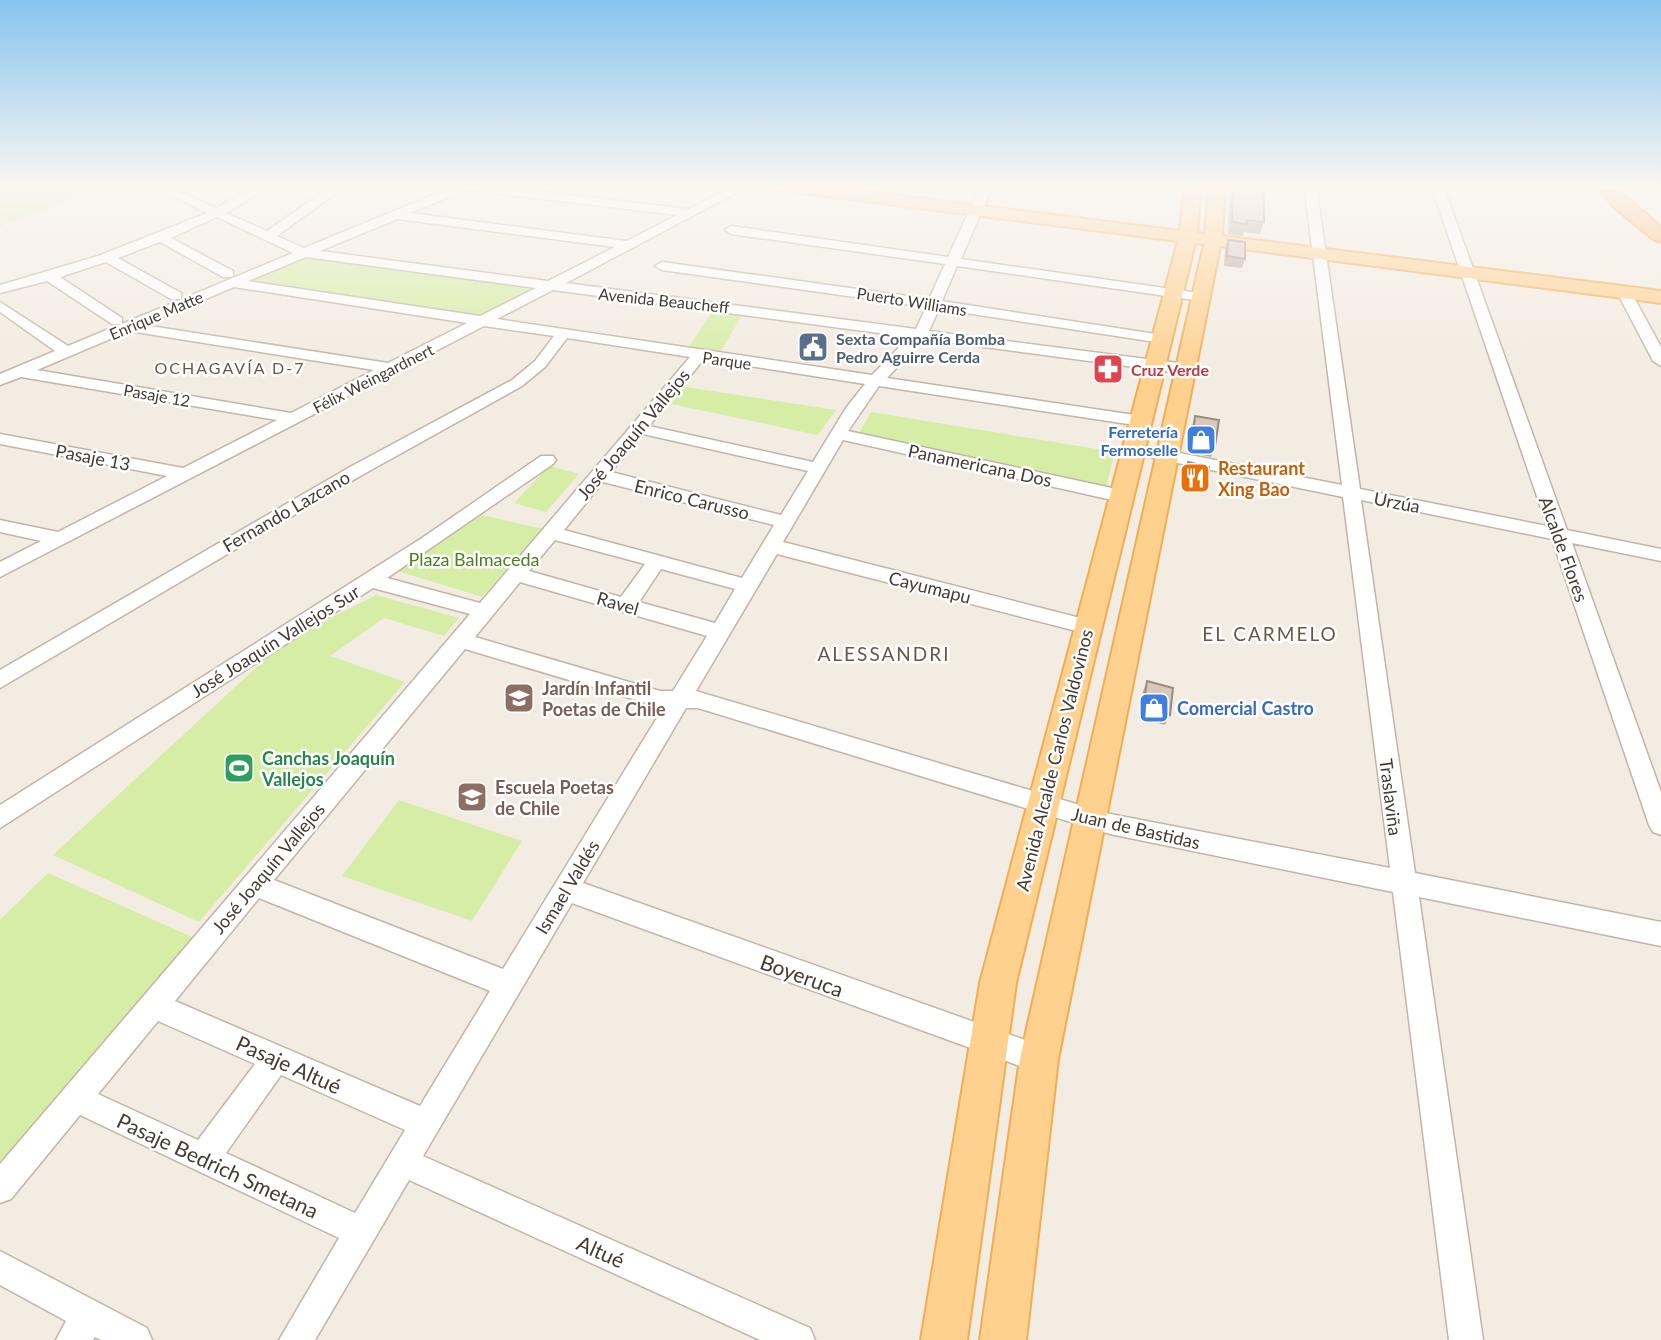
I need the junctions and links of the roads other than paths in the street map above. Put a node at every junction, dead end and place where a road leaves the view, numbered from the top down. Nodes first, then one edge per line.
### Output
1 (132, 248) edge
2 (178, 248) edge
3 (292, 248) edge
4 (317, 248) edge
5 (625, 248) edge
6 (853, 248) edge
7 (959, 248) edge
8 (1185, 248) edge
9 (1211, 248) edge
10 (1270, 248) edge
11 (1318, 248) edge
12 (1458, 248) edge
13 (304, 253) junction
14 (1319, 254) junction
15 (106, 257) junction
16 (953, 262) junction
17 (662, 266) dead end
18 (1467, 272) junction
19 (48, 275) junction
20 (230, 279) junction
21 (548, 287) junction
22 (0, 289) edge
23 (1173, 292) junction
24 (1623, 292) junction
25 (176, 296) dead end
26 (767, 296) junction
27 (1201, 297) junction
28 (1661, 297) edge
29 (933, 305) junction
30 (0, 306) edge
31 (482, 321) junction
32 (122, 324) junction
33 (921, 333) junction
34 (563, 334) junction
35 (1162, 339) junction
36 (66, 352) junction
37 (699, 356) junction
38 (1661, 361) edge
39 (1155, 365) junction
40 (390, 369) junction
41 (1186, 369) junction
42 (20, 372) junction
43 (0, 380) edge
44 (874, 382) junction
45 (294, 418) junction
46 (1141, 421) junction
47 (638, 428) junction
48 (839, 434) junction
49 (0, 439) edge
50 (1134, 449) junction
51 (1167, 456) junction
52 (547, 460) dead end
53 (818, 468) junction
54 (185, 474) junction
55 (598, 475) junction
56 (1352, 493) junction
57 (1121, 496) junction
58 (786, 522) junction
59 (0, 526) edge
60 (550, 532) junction
61 (1559, 534) junction
62 (61, 539) junction
63 (1109, 545) junction
64 (772, 546) junction
65 (1146, 555) junction
66 (1661, 555) edge
67 (657, 561) junction
68 (0, 570) edge
69 (515, 574) junction
70 (370, 580) junction
71 (748, 586) junction
72 (626, 605) junction
73 (484, 611) junction
74 (1088, 627) junction
75 (720, 632) junction
76 (460, 640) junction
77 (1081, 657) junction
78 (1122, 667) junction
79 (0, 680) edge
80 (680, 699) junction
81 (1043, 803) junction
82 (0, 818) edge
83 (1090, 819) junction
84 (1661, 825) edge
85 (254, 884) junction
86 (1403, 885) junction
87 (566, 889) junction
88 (1661, 934) edge
89 (509, 985) junction
90 (162, 1008) junction
91 (987, 1042) junction
92 (276, 1058) junction
93 (1039, 1059) junction
94 (75, 1098) junction
95 (425, 1124) junction
96 (204, 1158) junction
97 (403, 1161) junction
98 (0, 1188) edge
99 (361, 1232) junction
100 (0, 1266) edge
101 (82, 1328) edge
102 (135, 1340) edge
103 (296, 1340) edge
104 (798, 1340) edge
105 (944, 1340) edge
106 (1003, 1340) edge
107 (1466, 1340) edge

1 - 15 street
2 - 20 street
3 - 13 street, Avenida Beaucheff
4 - 13 street, Enrique Matte
5 - 21 street, Félix Weingardnert
6 - 16 street
7 - 16 street, Ismael Valdés
8 - 23 main road, Avenida Alcalde Carlos Valdovinos
9 - 27 main road
10 - 14 main road
11 - 14 street, Traslaviña
12 - 18 street
13 - 20 street, Enrique Matte
13 - 21 street, Avenida Beaucheff
14 - 18 main road
14 - 56 street, Traslaviña
15 - 19 street
15 - 25 street
16 - 23 street
16 - 29 street, Ismael Valdés
17 - 26 street, Puerto Williams
18 - 24 main road
18 - 61 street, Alcalde Flores
19 - 22 street
19 - 32 street
20 - 31 street, Parque
20 - 32 street, Enrique Matte
21 - 26 street, Avenida Beaucheff
21 - 31 street, Félix Weingardnert
23 - 27 street
23 - 35 main road, Avenida Alcalde Carlos Valdovinos
24 - 28 main road
24 - 38 street
26 - 29 street, Puerto Williams
26 - 33 street, Avenida Beaucheff
27 - 41 main road
29 - 33 street, Ismael Valdés
29 - 35 street, Puerto Williams
30 - 36 street
31 - 34 street, Parque
31 - 40 street, Félix Weingardnert
32 - 36 street, Enrique Matte
32 - 40 street
33 - 39 street, Avenida Beaucheff
33 - 44 street, Ismael Valdés
34 - 37 street, Parque
34 - 79 street, Fernando Lazcano
35 - 39 main road, Avenida Alcalde Carlos Valdovinos
36 - 42 street, Enrique Matte
37 - 44 street, Parque
37 - 47 street, José Joaquín Vallejos
39 - 41 street, Avenida Beaucheff
39 - 46 main road, Avenida Alcalde Carlos Valdovinos
40 - 45 street, Félix Weingardnert
41 - 51 main road
42 - 43 street, Enrique Matte
42 - 45 street, Pasaje 12
44 - 46 street, Parque
44 - 48 street, Ismael Valdés
45 - 54 street, Félix Weingardnert
46 - 50 main road, Avenida Alcalde Carlos Valdovinos
47 - 53 street
47 - 55 street, José Joaquín Vallejos
48 - 53 street, Ismael Valdés
48 - 57 street, Panamericana Dos
49 - 54 street, Pasaje 13
50 - 51 street, Urzúa
50 - 57 main road, Avenida Alcalde Carlos Valdovinos
51 - 56 street, Urzúa
51 - 65 main road
52 - 70 street, José Joaquín Vallejos Sur
53 - 58 street, Ismael Valdés
54 - 62 street, Félix Weingardnert
55 - 58 street, Enrico Carusso
55 - 60 street, José Joaquín Vallejos
56 - 61 street, Urzúa
56 - 86 street, Traslaviña
57 - 63 main road, Avenida Alcalde Carlos Valdovinos
58 - 64 street, Ismael Valdés
59 - 62 street
60 - 67 street
60 - 69 street, José Joaquín Vallejos
61 - 66 street, Urzúa
61 - 84 street, Alcalde Flores
62 - 68 street, Félix Weingardnert
63 - 65 main road
63 - 74 main road, Avenida Alcalde Carlos Valdovinos
64 - 71 street, Ismael Valdés
64 - 74 street, Cayumapu
65 - 78 main road
67 - 71 street
67 - 72 street
69 - 72 street, Ravel
69 - 73 street, José Joaquín Vallejos
70 - 73 street
70 - 82 street, José Joaquín Vallejos Sur
71 - 75 street, Ismael Valdés
72 - 75 street, Ravel
73 - 76 street, José Joaquín Vallejos
74 - 77 main road, Avenida Alcalde Carlos Valdovinos
75 - 80 street, Ismael Valdés
76 - 80 street, Juan de Bastidas
76 - 85 street, José Joaquín Vallejos
77 - 78 main road
77 - 81 main road, Avenida Alcalde Carlos Valdovinos
78 - 83 main road
80 - 81 street, Juan de Bastidas
80 - 87 street, Ismael Valdés
81 - 83 street, Juan de Bastidas
81 - 91 main road, Avenida Alcalde Carlos Valdovinos
83 - 86 street, Juan de Bastidas
83 - 93 main road
85 - 89 street
85 - 90 street, José Joaquín Vallejos
86 - 88 street, Juan de Bastidas
86 - 107 street, Traslaviña
87 - 89 street, Ismael Valdés
87 - 91 street, Boyeruca
89 - 95 street, Ismael Valdés
90 - 92 street, Pasaje Altué
90 - 94 street, José Joaquín Vallejos
91 - 93 street, Boyeruca
91 - 105 main road, Avenida Alcalde Carlos Valdovinos
92 - 95 street, Pasaje Altué
92 - 96 street
93 - 106 main road
94 - 96 street, Pasaje Bedrich Smetana
94 - 98 street, José Joaquín Vallejos
95 - 97 street, Ismael Valdés
96 - 99 street, Pasaje Bedrich Smetana
97 - 99 street, Ismael Valdés
97 - 104 street, Altué
99 - 103 street, Ismael Valdés
100 - 101 street
101 - 102 street

